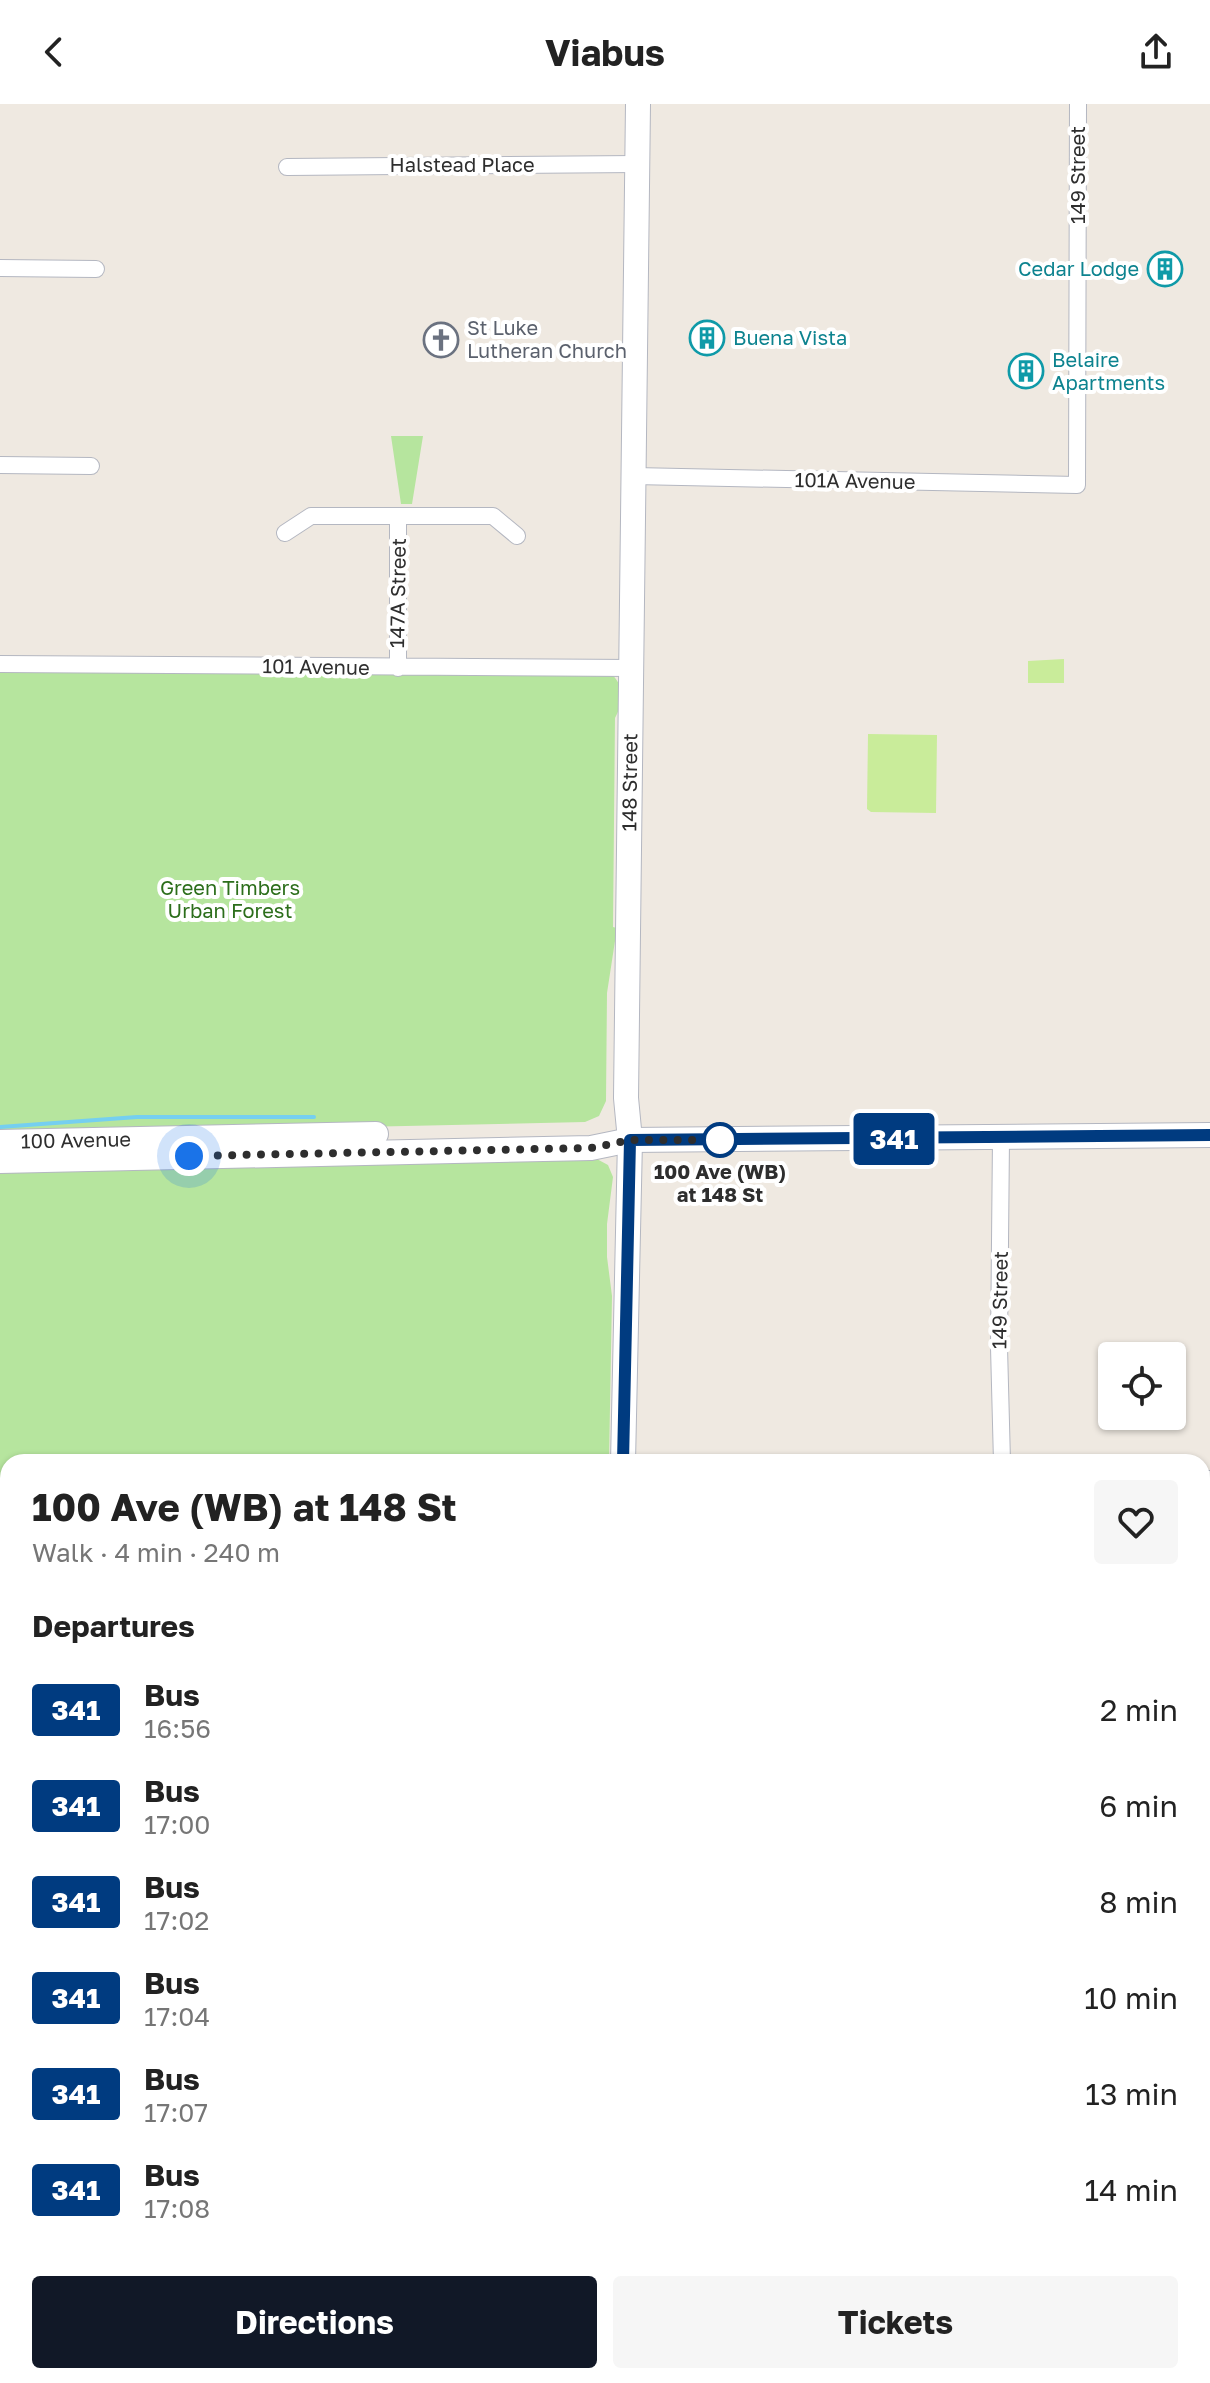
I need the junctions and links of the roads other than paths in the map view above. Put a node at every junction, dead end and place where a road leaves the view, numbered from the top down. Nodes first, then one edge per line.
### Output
1 (638, 104) edge
2 (1078, 104) edge
3 (638, 164) junction
4 (287, 167) dead end
5 (0, 268) edge
6 (96, 269) dead end
7 (0, 465) edge
8 (91, 466) dead end
9 (634, 476) junction
10 (1077, 485) joint
11 (398, 517) junction
12 (285, 533) dead end
13 (517, 536) dead end
14 (0, 664) edge
15 (398, 668) junction
16 (633, 668) junction
17 (1210, 1135) edge
18 (1001, 1138) junction
19 (630, 1140) junction
20 (0, 1142) edge
21 (0, 1161) edge
22 (623, 1454) edge
23 (1002, 1454) edge

1 - 3 main road, 148 Street
2 - 10 street, 149 Street
3 - 4 street, Halstead Place
3 - 9 main road, 148 Street
5 - 6 street
7 - 8 street
9 - 10 street, 101A Avenue
9 - 16 main road, 148 Street
11 - 12 street
11 - 13 street
11 - 15 street, 147A Street
14 - 15 street, 101 Avenue
15 - 16 street, 101 Avenue
16 - 19 main road, 148 Street
17 - 18 main road, 100 Avenue
18 - 19 main road, 100 Avenue
18 - 23 street, 149 Street
19 - 20 main road, 100 Avenue
19 - 21 main road, 100 Avenue
19 - 22 main road, 148 Street

